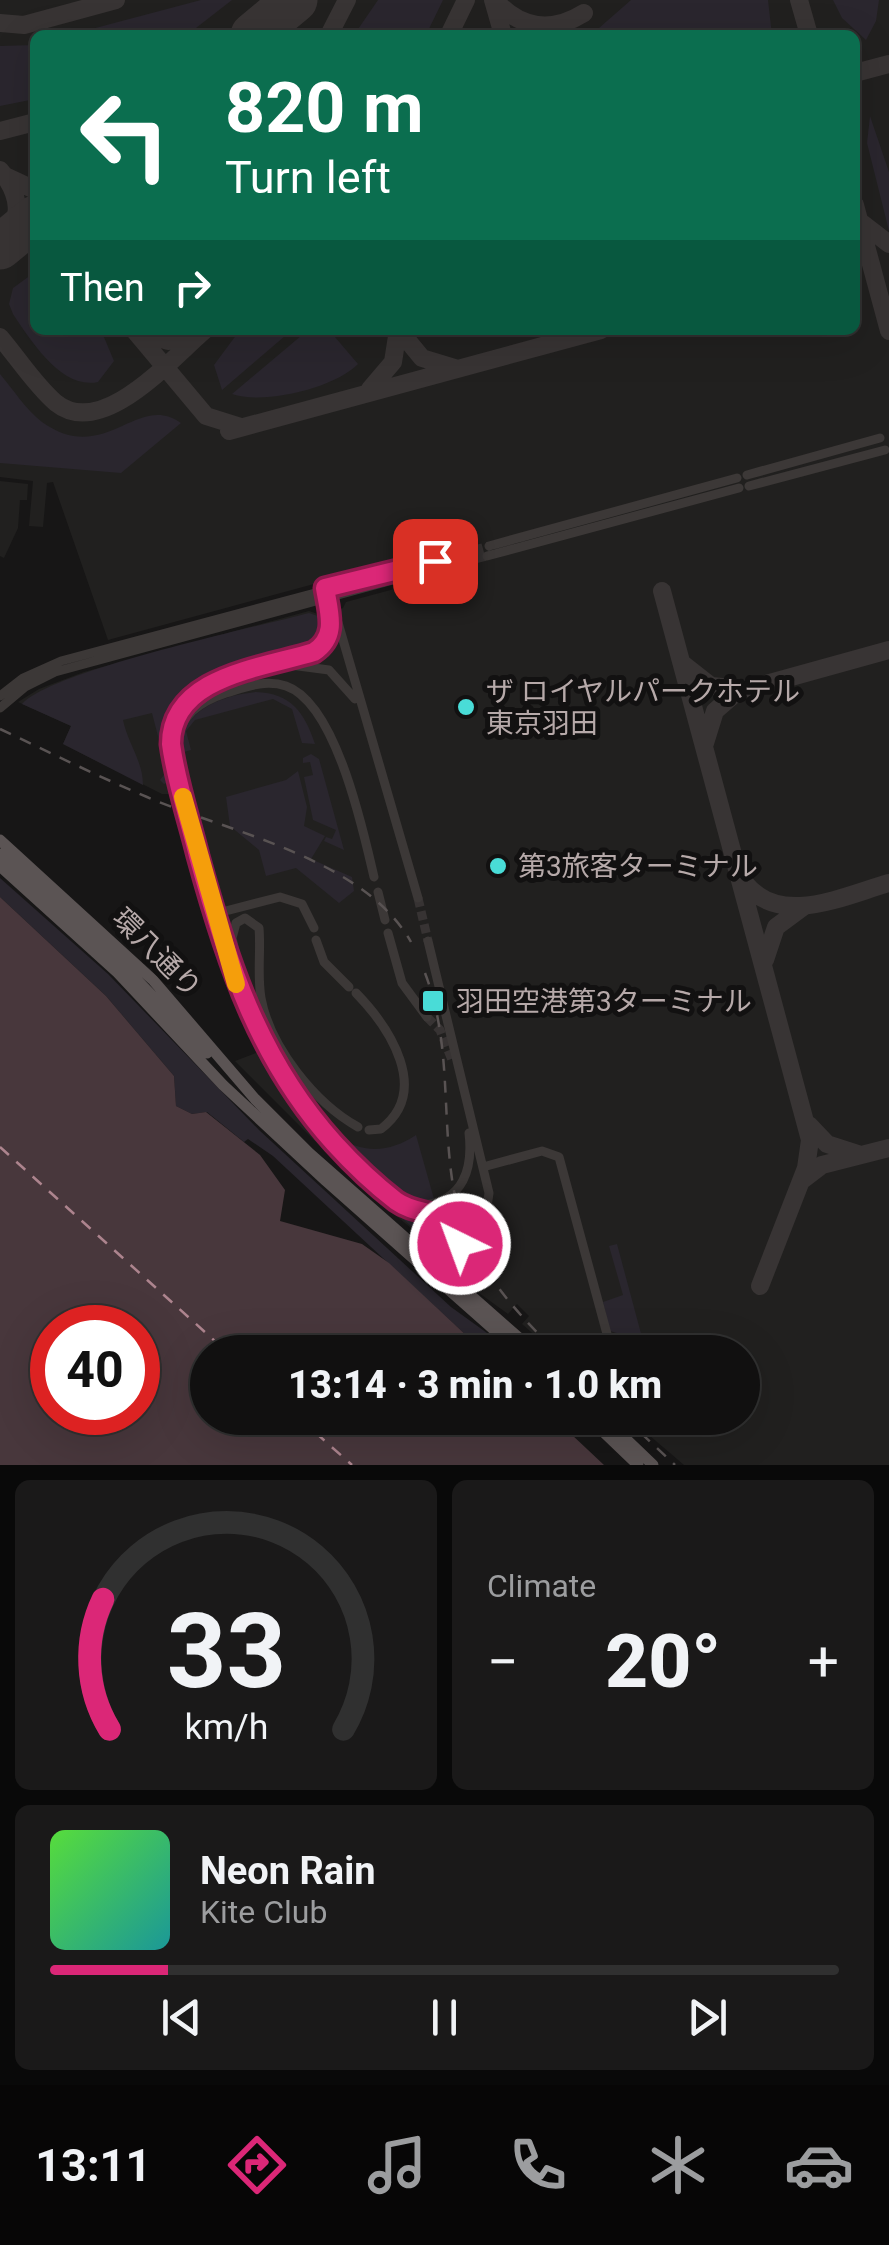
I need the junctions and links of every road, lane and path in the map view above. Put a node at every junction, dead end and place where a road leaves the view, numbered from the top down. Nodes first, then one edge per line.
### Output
1 (880, 438) dead end
2 (886, 450) dead end
3 (743, 482) junction
4 (488, 551) tunnel mouth
5 (436, 564) tunnel mouth
6 (328, 595) junction
7 (216, 684) junction
8 (0, 696) edge
9 (0, 708) edge
10 (366, 722) junction
11 (174, 762) junction
12 (0, 840) edge
13 (0, 854) edge
14 (0, 866) edge
15 (374, 878) dead end
16 (378, 892) dead end
17 (418, 898) tunnel mouth
18 (214, 914) junction
19 (385, 920) dead end
20 (314, 928) dead end
21 (388, 933) dead end
22 (316, 940) dead end
23 (428, 940) tunnel mouth
24 (163, 1006) junction
25 (251, 1016) junction
26 (427, 1017) tunnel mouth
27 (452, 1060) tunnel mouth
28 (458, 1073) junction
29 (223, 1084) junction
30 (254, 1098) junction
31 (467, 1110) junction
32 (358, 1127) dead end
33 (370, 1130) dead end
34 (483, 1168) junction
35 (391, 1196) junction
36 (448, 1284) junction
37 (501, 1335) edge
38 (513, 1335) edge
39 (602, 1335) edge
40 (607, 1435) edge
41 (622, 1435) edge
42 (638, 1465) edge
43 (653, 1465) edge

1 - 3 street
2 - 3 street
3 - 4 street
5 - 6 street
6 - 7 street
6 - 8 street
6 - 9 street
6 - 10 street
7 - 10 street
7 - 11 street
10 - 17 street
11 - 15 street
11 - 18 street
12 - 30 main road, 環八通り
13 - 24 main road
14 - 29 main road, 環八通り
16 - 19 street
18 - 20 street
18 - 25 street
21 - 26 street
22 - 33 street
23 - 28 street
24 - 29 main road
24 - 30 main road
25 - 32 street
25 - 35 street
27 - 28 street
28 - 31 street
29 - 36 main road, 環八通り
30 - 36 main road, 環八通り
31 - 34 street
31 - 35 street
34 - 36 street
34 - 39 street
35 - 36 street
36 - 37 main road
36 - 38 main road, 環八通り
40 - 42 main road
41 - 43 main road

